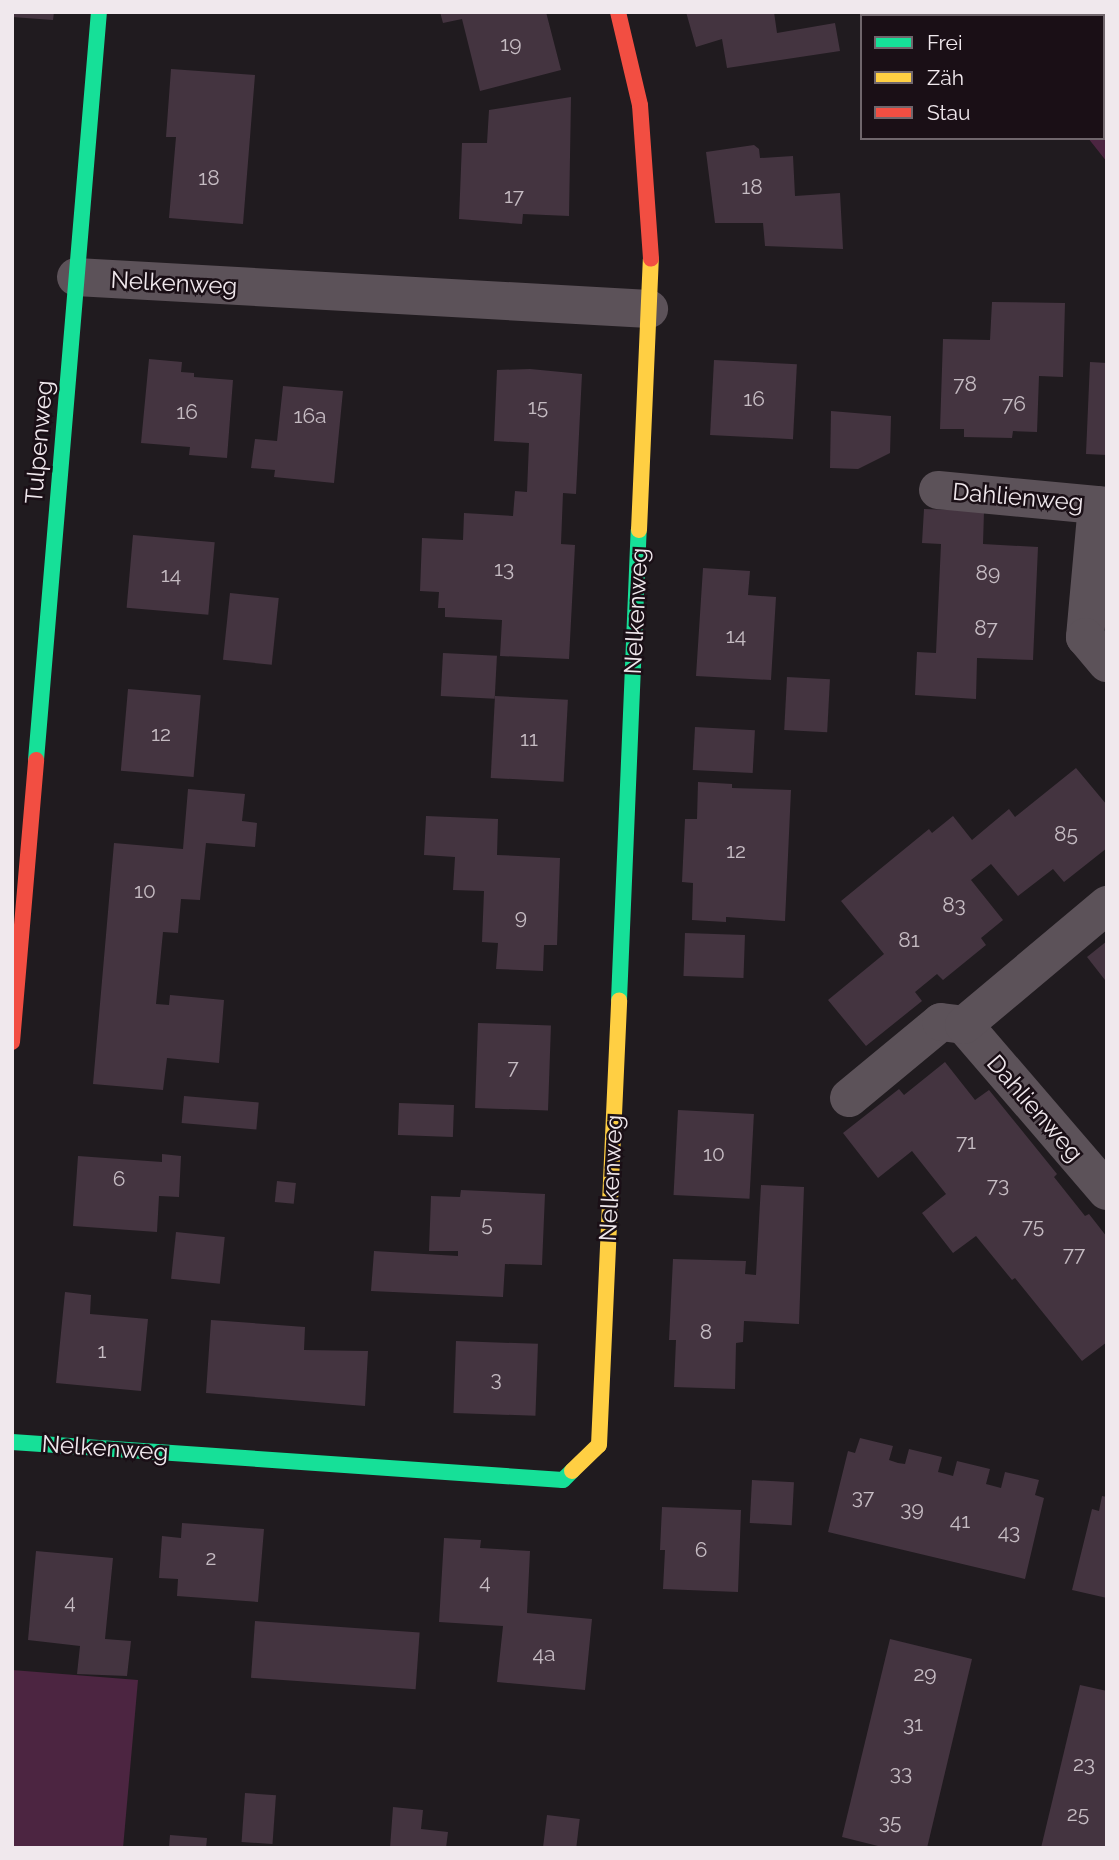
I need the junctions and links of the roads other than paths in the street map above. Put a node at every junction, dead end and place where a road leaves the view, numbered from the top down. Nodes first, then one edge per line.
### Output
1 (99, 12) edge
2 (618, 12) edge
3 (76, 277) junction
4 (649, 309) junction
5 (938, 490) dead end
6 (1102, 505) edge
7 (1107, 663) edge
8 (1107, 905) edge
9 (964, 1025) junction
10 (12, 1042) edge
11 (849, 1098) dead end
12 (1107, 1191) edge
13 (12, 1442) edge

1 - 3 street, Tulpenweg
2 - 4 street, Nelkenweg
3 - 4 street, Nelkenweg
3 - 10 street, Tulpenweg
4 - 13 street, Nelkenweg
5 - 6 street, Dahlienweg
6 - 7 street, Dahlienweg
8 - 9 street
9 - 11 street
9 - 12 street, Dahlienweg

